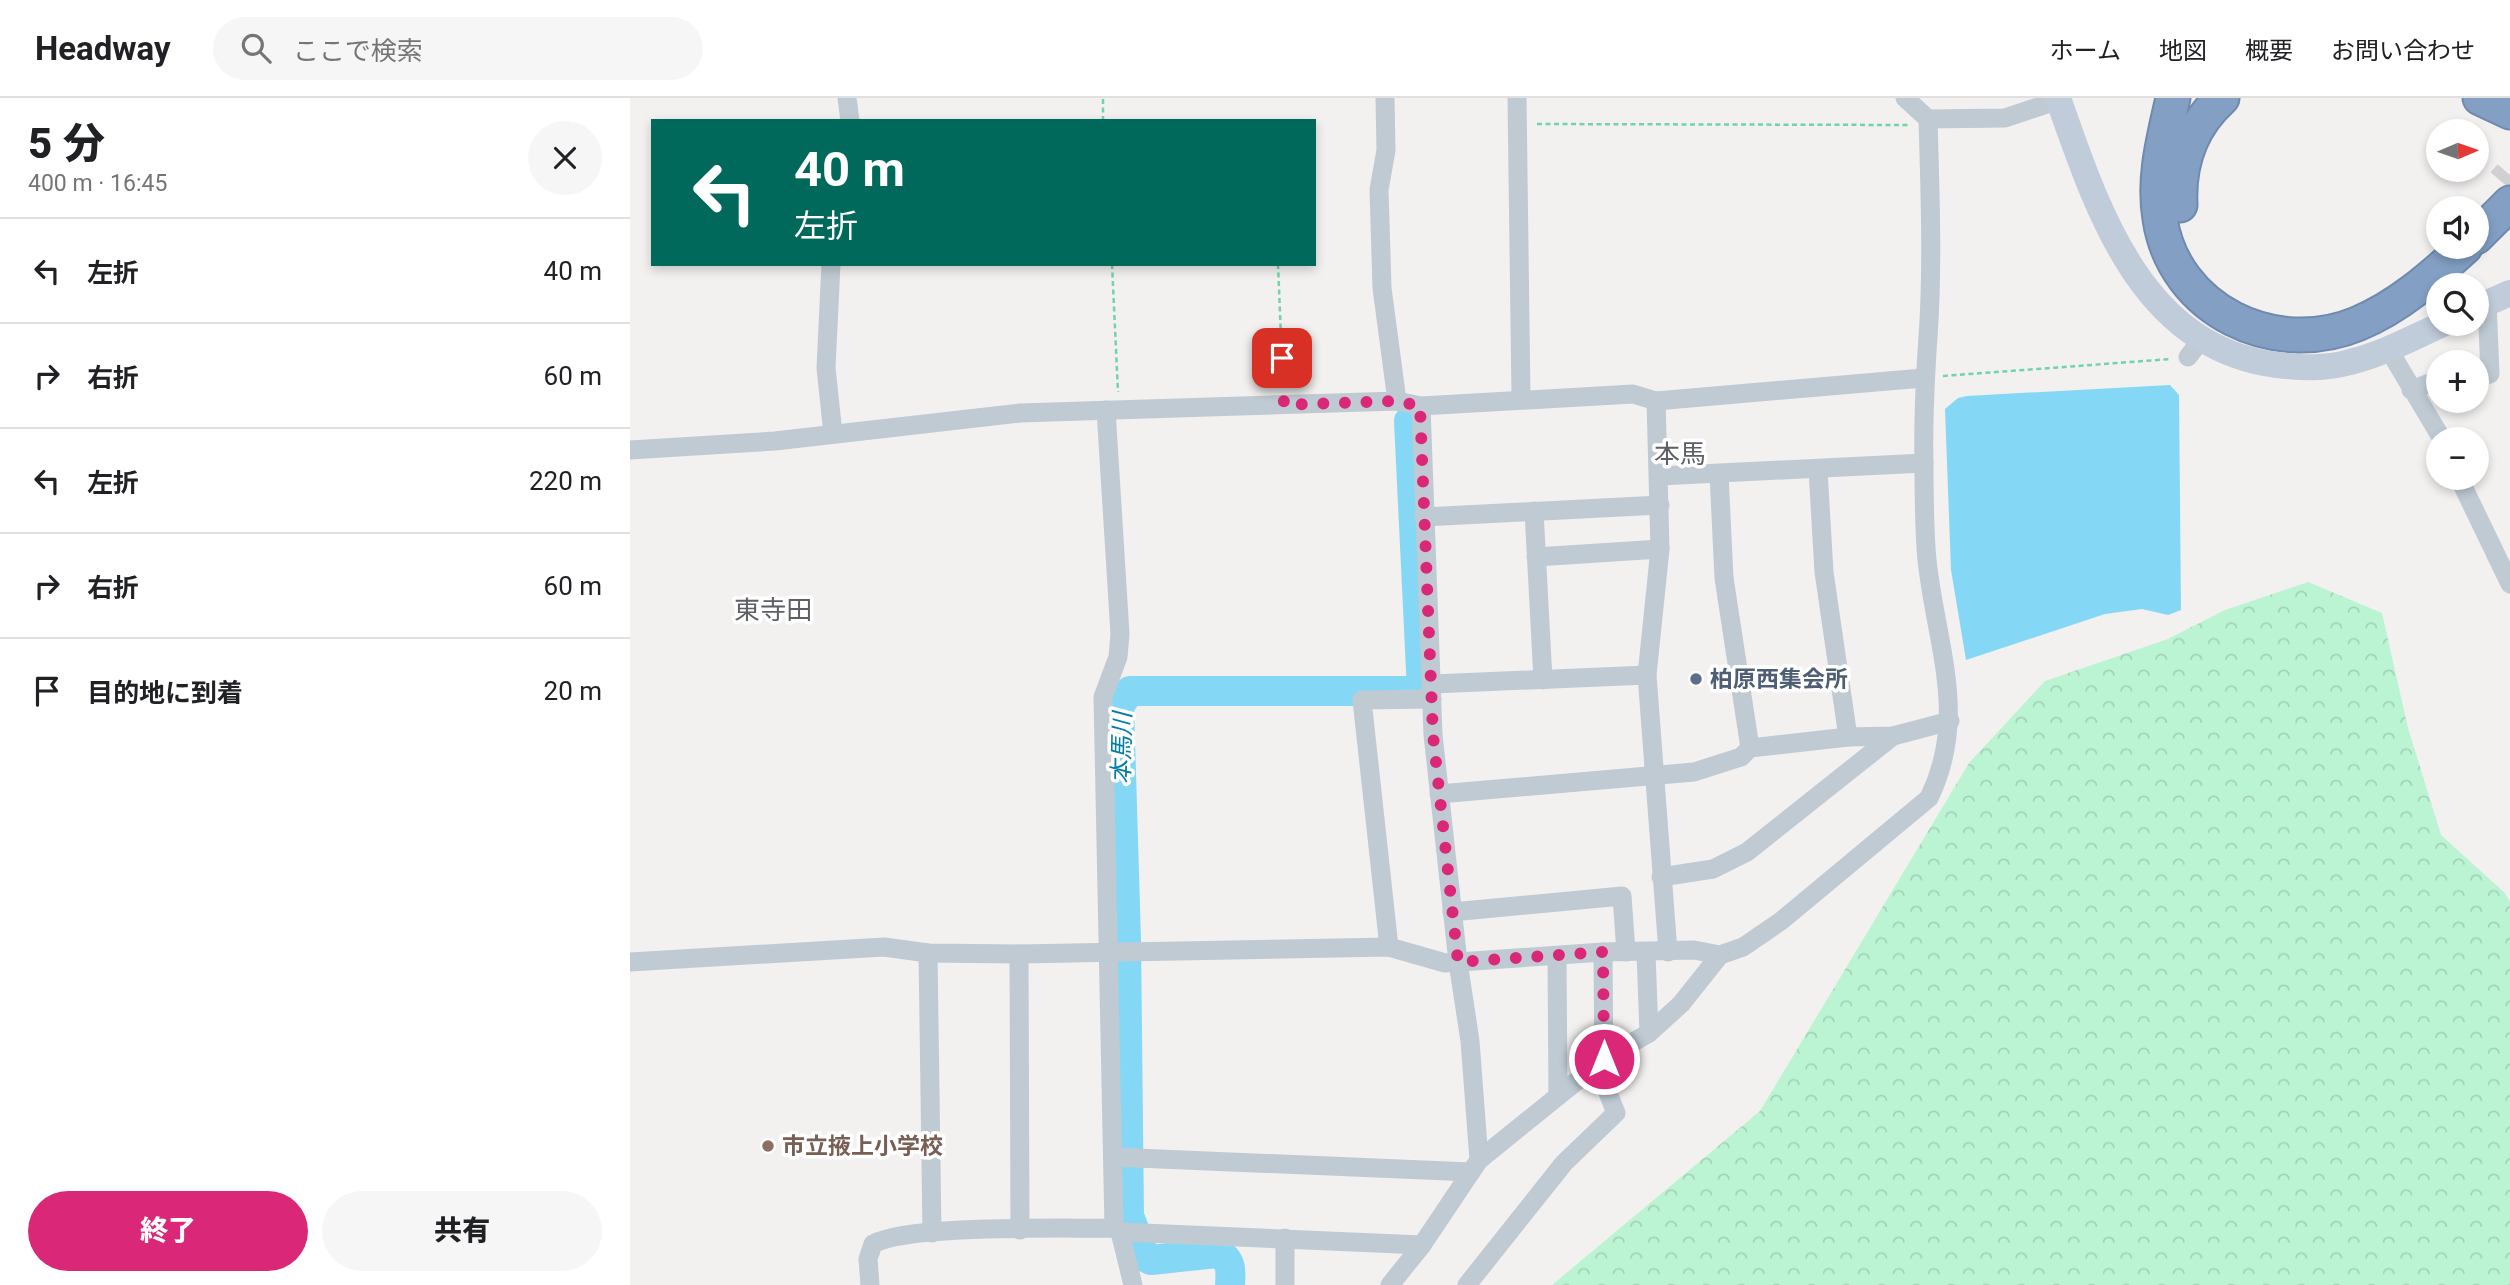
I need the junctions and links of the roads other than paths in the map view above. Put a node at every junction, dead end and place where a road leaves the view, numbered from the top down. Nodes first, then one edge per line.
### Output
1 (847, 98) edge
2 (1385, 98) edge
3 (1517, 98) edge
4 (1906, 98) edge
5 (2173, 98) edge
6 (2222, 98) edge
7 (2480, 98) edge
8 (2059, 99) edge
9 (2510, 112) edge
10 (849, 119) edge
11 (1928, 120) junction
12 (2506, 193) edge
13 (2489, 203) edge
14 (2489, 218) edge
15 (2426, 255) edge
16 (2450, 259) edge
17 (831, 266) edge
18 (2491, 301) edge
19 (2426, 332) edge
20 (2389, 350) junction
21 (2489, 374) edge
22 (1923, 378) junction
23 (2426, 384) edge
24 (2411, 390) junction
25 (1521, 398) junction
26 (1656, 401) junction
27 (1408, 403) junction
28 (1113, 410) junction
29 (2434, 427) edge
30 (833, 434) junction
31 (630, 450) edge
32 (1923, 463) junction
33 (1818, 470) junction
34 (1718, 474) junction
35 (1660, 476) junction
36 (2465, 490) edge
37 (1660, 505) junction
38 (1534, 511) junction
39 (1424, 517) junction
40 (1660, 549) junction
41 (1536, 557) junction
42 (2510, 584) edge
43 (1647, 675) junction
44 (1543, 680) junction
45 (1432, 692) junction
46 (1951, 721) junction
47 (1893, 736) junction
48 (1848, 737) junction
49 (1750, 748) junction
50 (1654, 776) junction
51 (1439, 794) junction
52 (1661, 877) junction
53 (1452, 912) junction
54 (1389, 947) junction
55 (1121, 950) junction
56 (1603, 952) junction
57 (1668, 952) junction
58 (928, 953) junction
59 (1636, 953) junction
60 (1019, 954) junction
61 (1720, 955) junction
62 (1557, 956) junction
63 (630, 962) edge
64 (1458, 962) junction
65 (1649, 1033) junction
66 (1604, 1059) junction
67 (1558, 1096) junction
68 (1125, 1158) junction
69 (1475, 1166) junction
70 (1020, 1230) junction
71 (1127, 1231) junction
72 (932, 1233) junction
73 (1285, 1238) junction
74 (1422, 1245) junction
75 (870, 1285) edge
76 (1133, 1285) edge
77 (1285, 1285) edge
78 (1390, 1285) edge
79 (1467, 1285) edge

1 - 10 street
2 - 27 street
3 - 25 street
4 - 11 street
5 - 16 highway
6 - 15 highway
7 - 9 highway
8 - 11 street
8 - 20 main road
11 - 22 street
12 - 13 highway
12 - 14 highway
17 - 30 street
18 - 21 street
19 - 20 main road
20 - 24 street
22 - 26 street
22 - 32 street
23 - 24 street
24 - 29 street
25 - 26 street
25 - 27 street
26 - 35 street
27 - 28 street
27 - 39 street
28 - 30 street
28 - 55 street
30 - 31 street
32 - 33 street
32 - 46 street
33 - 34 street
33 - 48 street
34 - 35 street
34 - 49 street
35 - 37 street
36 - 42 street
37 - 38 street
37 - 40 street
38 - 39 street
38 - 41 street
39 - 45 street
40 - 41 street
40 - 43 street
41 - 44 street
43 - 44 street
43 - 50 street
44 - 45 street
45 - 51 street
45 - 54 street
46 - 47 street
46 - 61 street
47 - 48 street
47 - 52 street
48 - 49 street
49 - 50 street
50 - 51 street
50 - 52 street
51 - 53 street
52 - 57 street
53 - 59 street
53 - 64 street
54 - 55 street
54 - 64 street
55 - 60 street
55 - 68 street
56 - 59 street
56 - 62 street
56 - 66 street
57 - 59 street
57 - 61 street
58 - 60 street
58 - 63 street
58 - 72 street
59 - 65 street
60 - 70 street
61 - 65 street
62 - 64 street
62 - 67 street
64 - 69 street
65 - 66 street
66 - 67 street
66 - 79 street
67 - 69 street
68 - 69 street
68 - 71 street
69 - 74 street
70 - 71 street
70 - 72 street
71 - 73 street
71 - 76 street
72 - 75 street
73 - 74 street
73 - 77 street
74 - 78 street

